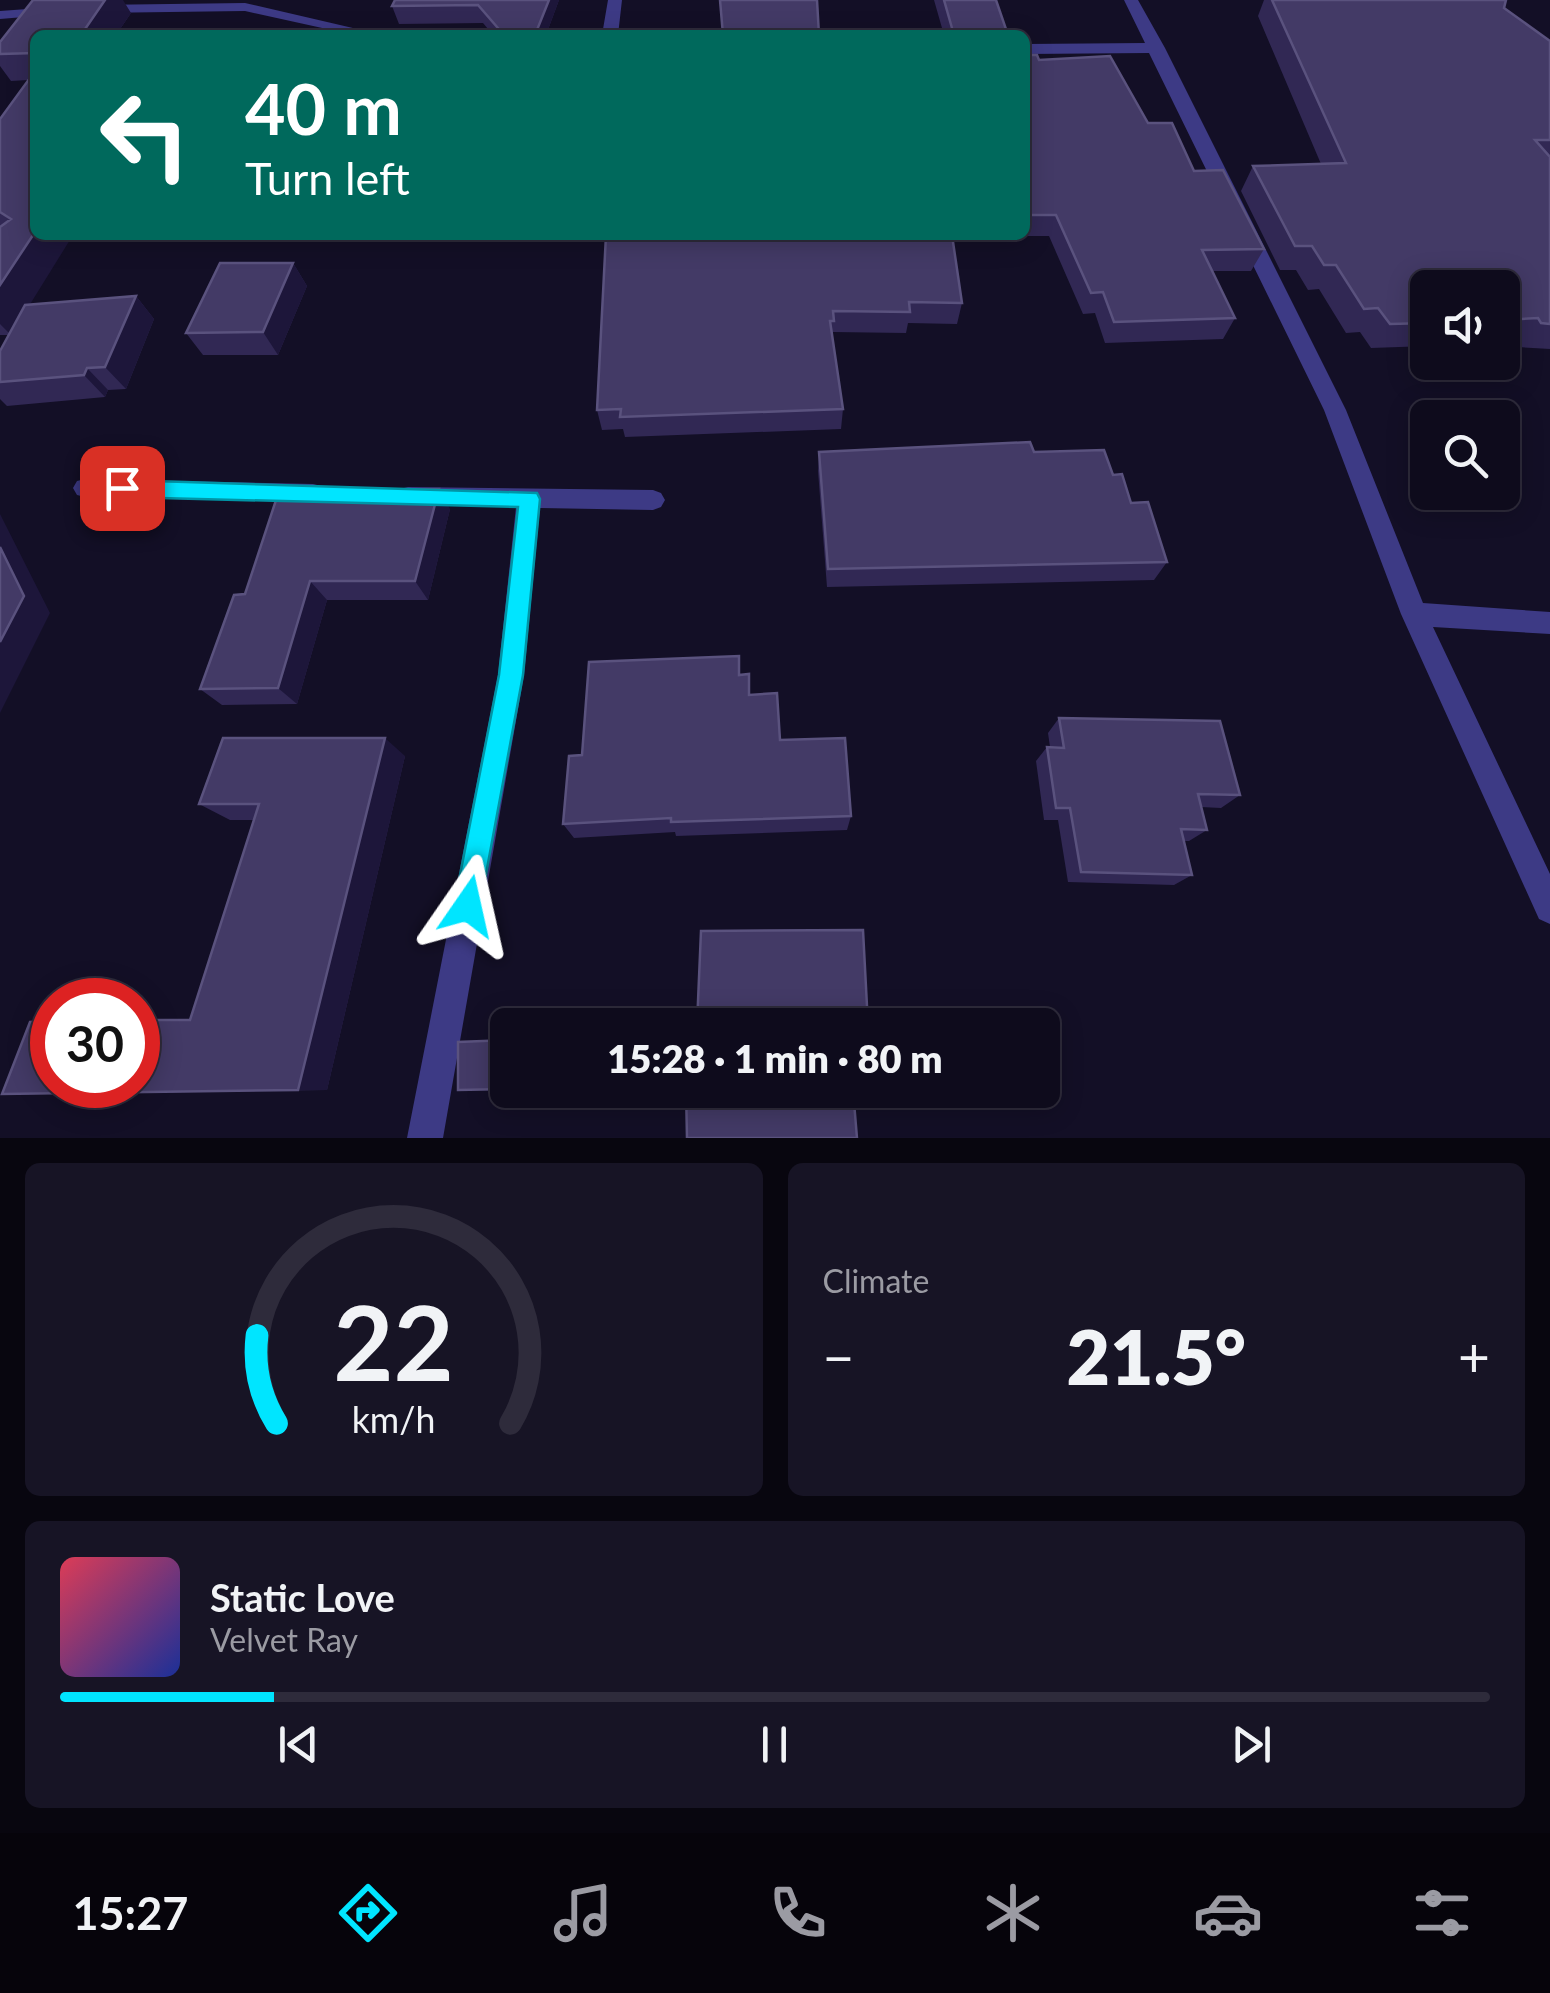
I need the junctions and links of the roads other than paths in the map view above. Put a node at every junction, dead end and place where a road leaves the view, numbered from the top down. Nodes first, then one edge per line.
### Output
1 (615, 0) edge
2 (1131, 0) edge
3 (0, 15) edge
4 (352, 30) edge
5 (611, 30) edge
6 (1156, 48) junction
7 (1030, 49) edge
8 (85, 488) dead end
9 (336, 494) edge
10 (375, 495) edge
11 (529, 499) junction
12 (653, 500) dead end
13 (1414, 614) junction
14 (1550, 622) edge
15 (1550, 908) edge
16 (426, 1138) edge

1 - 5 street
2 - 6 street
3 - 4 street
6 - 7 street
6 - 13 street
8 - 9 street
10 - 11 street
11 - 12 street
11 - 16 street
13 - 14 street
13 - 15 street

